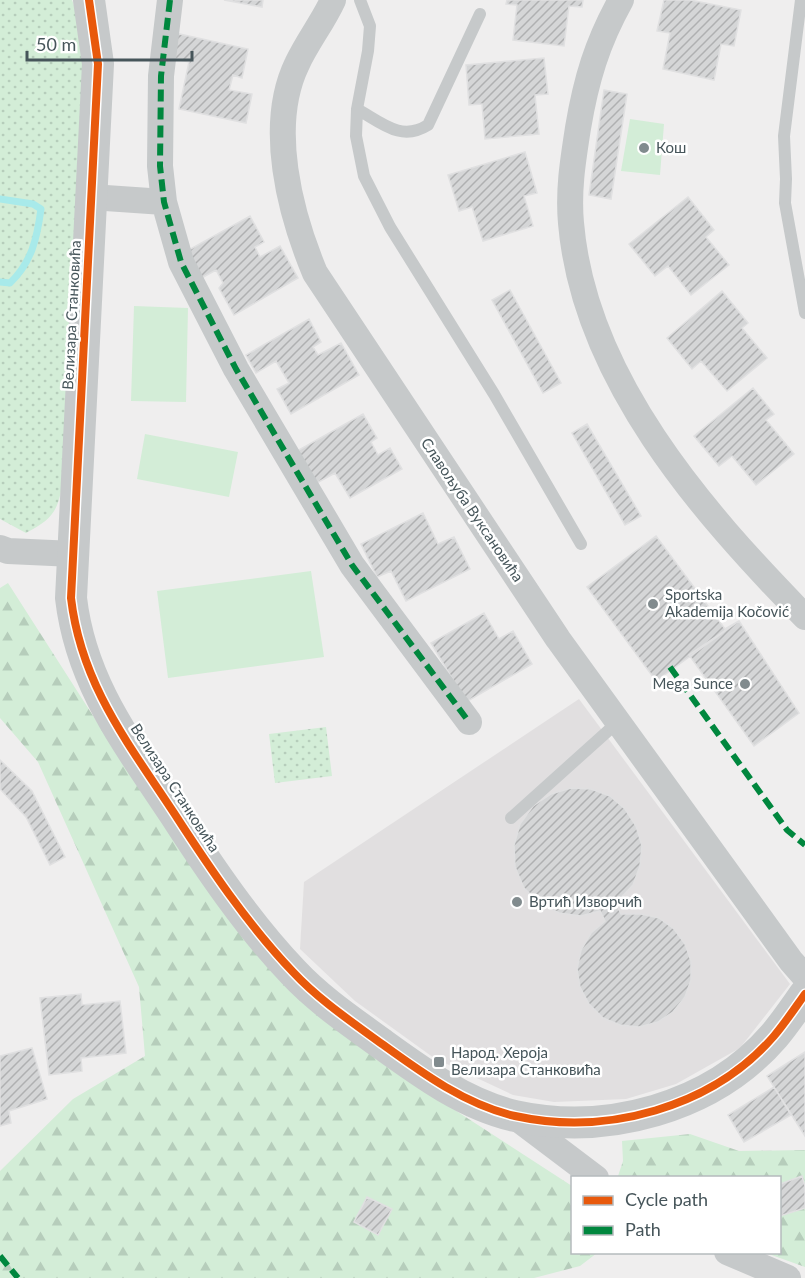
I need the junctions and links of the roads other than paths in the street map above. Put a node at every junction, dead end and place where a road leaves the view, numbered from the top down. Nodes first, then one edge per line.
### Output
1 (89, 0) edge
2 (170, 0) edge
3 (333, 0) edge
4 (360, 0) edge
5 (621, 0) edge
6 (801, 0) edge
7 (480, 14) dead end
8 (357, 109) junction
9 (91, 197) junction
10 (164, 202) junction
11 (805, 312) edge
12 (581, 544) dead end
13 (0, 548) edge
14 (74, 554) junction
15 (805, 617) edge
16 (619, 721) junction
17 (469, 722) dead end
18 (511, 818) dead end
19 (805, 977) edge
20 (805, 994) edge
21 (514, 1115) junction
22 (593, 1176) edge
23 (732, 1254) edge
24 (788, 1278) edge

1 - 9 street, Велизара Станковића
2 - 10 street
3 - 16 street, Славољуба Вуксановића
4 - 8 lane
5 - 15 street
6 - 11 lane
7 - 8 lane
8 - 12 lane
9 - 10 street
9 - 14 street, Велизара Станковића
10 - 17 street
13 - 14 street
14 - 21 street, Велизара Станковића
16 - 18 lane
16 - 19 street, Славољуба Вуксановића
20 - 21 street, Велизара Станковића
21 - 22 street
23 - 24 street

